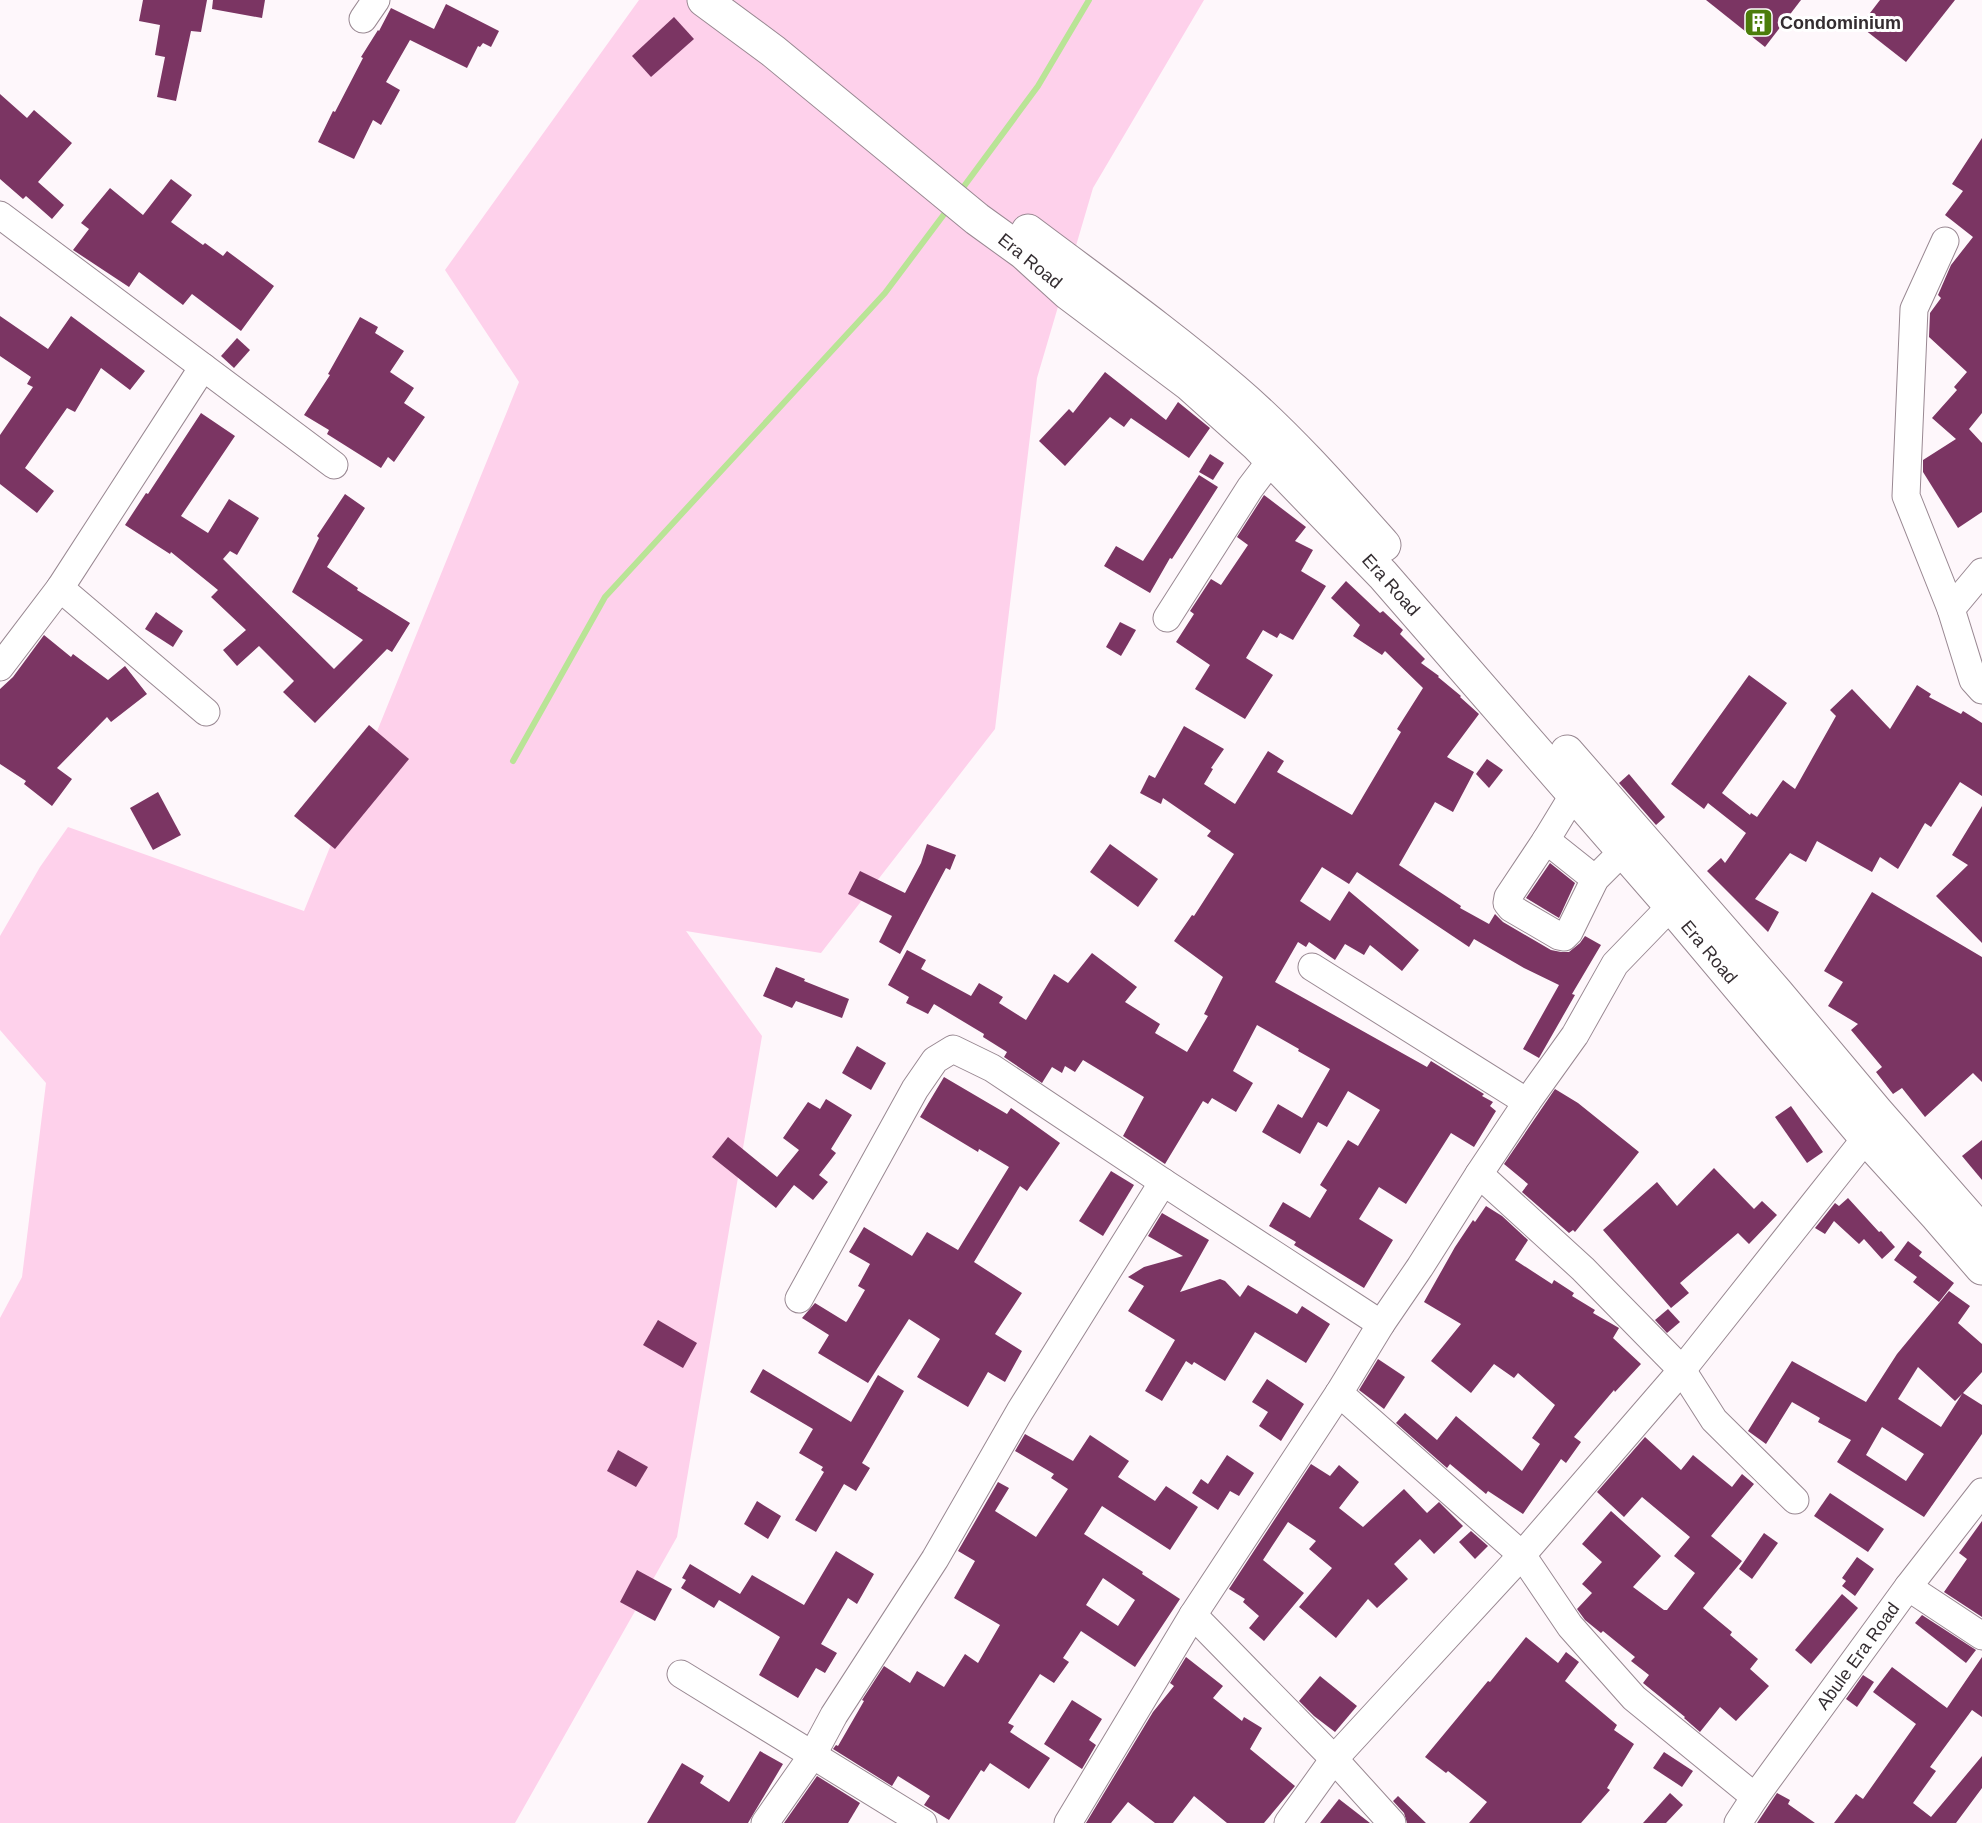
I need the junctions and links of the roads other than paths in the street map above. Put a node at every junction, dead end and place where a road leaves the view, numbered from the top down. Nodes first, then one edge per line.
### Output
1 (718, 1) edge
2 (983, 211) junction
3 (0, 215) edge
4 (1945, 241) dead end
5 (203, 367) junction
6 (1272, 459) junction
7 (334, 465) dead end
8 (1982, 572) edge
9 (60, 588) junction
10 (1951, 609) junction
11 (1167, 618) dead end
12 (0, 667) edge
13 (1982, 690) edge
14 (206, 712) dead end
15 (1574, 794) junction
16 (1546, 840) junction
17 (1623, 851) junction
18 (1595, 879) junction
19 (1671, 906) junction
20 (1312, 967) dead end
21 (1527, 1102) junction
22 (1866, 1138) junction
23 (1479, 1174) junction
24 (1162, 1182) junction
25 (1982, 1232) edge
26 (1982, 1269) edge
27 (799, 1299) dead end
28 (1381, 1324) junction
29 (1682, 1370) junction
30 (1339, 1393) junction
31 (1982, 1492) edge
32 (1795, 1500) dead end
33 (1522, 1555) junction
34 (1908, 1587) junction
35 (1193, 1615) junction
36 (1982, 1636) edge
37 (681, 1674) dead end
38 (812, 1756) junction
39 (1334, 1759) junction
40 (1755, 1797) junction
41 (765, 1823) edge
42 (923, 1823) edge
43 (1068, 1823) edge
44 (1288, 1823) edge
45 (1392, 1823) edge
46 (1738, 1823) edge

1 - 2 main road, Era Road
2 - 6 main road, Era Road
2 - 25 main road
3 - 5 street
4 - 10 street
5 - 7 street
5 - 9 street
6 - 11 street
6 - 15 main road, Era Road
8 - 10 street
9 - 12 street
9 - 14 street
10 - 13 street
15 - 16 street
15 - 17 main road, Era Road
16 - 18 street
16 - 18 street
17 - 18 street
17 - 19 main road, Era Road
19 - 21 street
19 - 22 main road, Era Road
20 - 21 street
21 - 23 street
22 - 26 main road, Era Road
22 - 29 street
23 - 28 street
23 - 29 street
24 - 27 street
24 - 28 street
24 - 38 street
28 - 30 street
29 - 32 street
29 - 33 street
30 - 33 street
30 - 35 street
31 - 34 street, Abule Era Road
33 - 39 street
33 - 40 street
34 - 36 street
34 - 40 street, Abule Era Road
35 - 39 street
35 - 43 street
37 - 38 street
38 - 41 street
38 - 42 street
39 - 44 street
39 - 45 street
40 - 46 street, Abule Era Road

